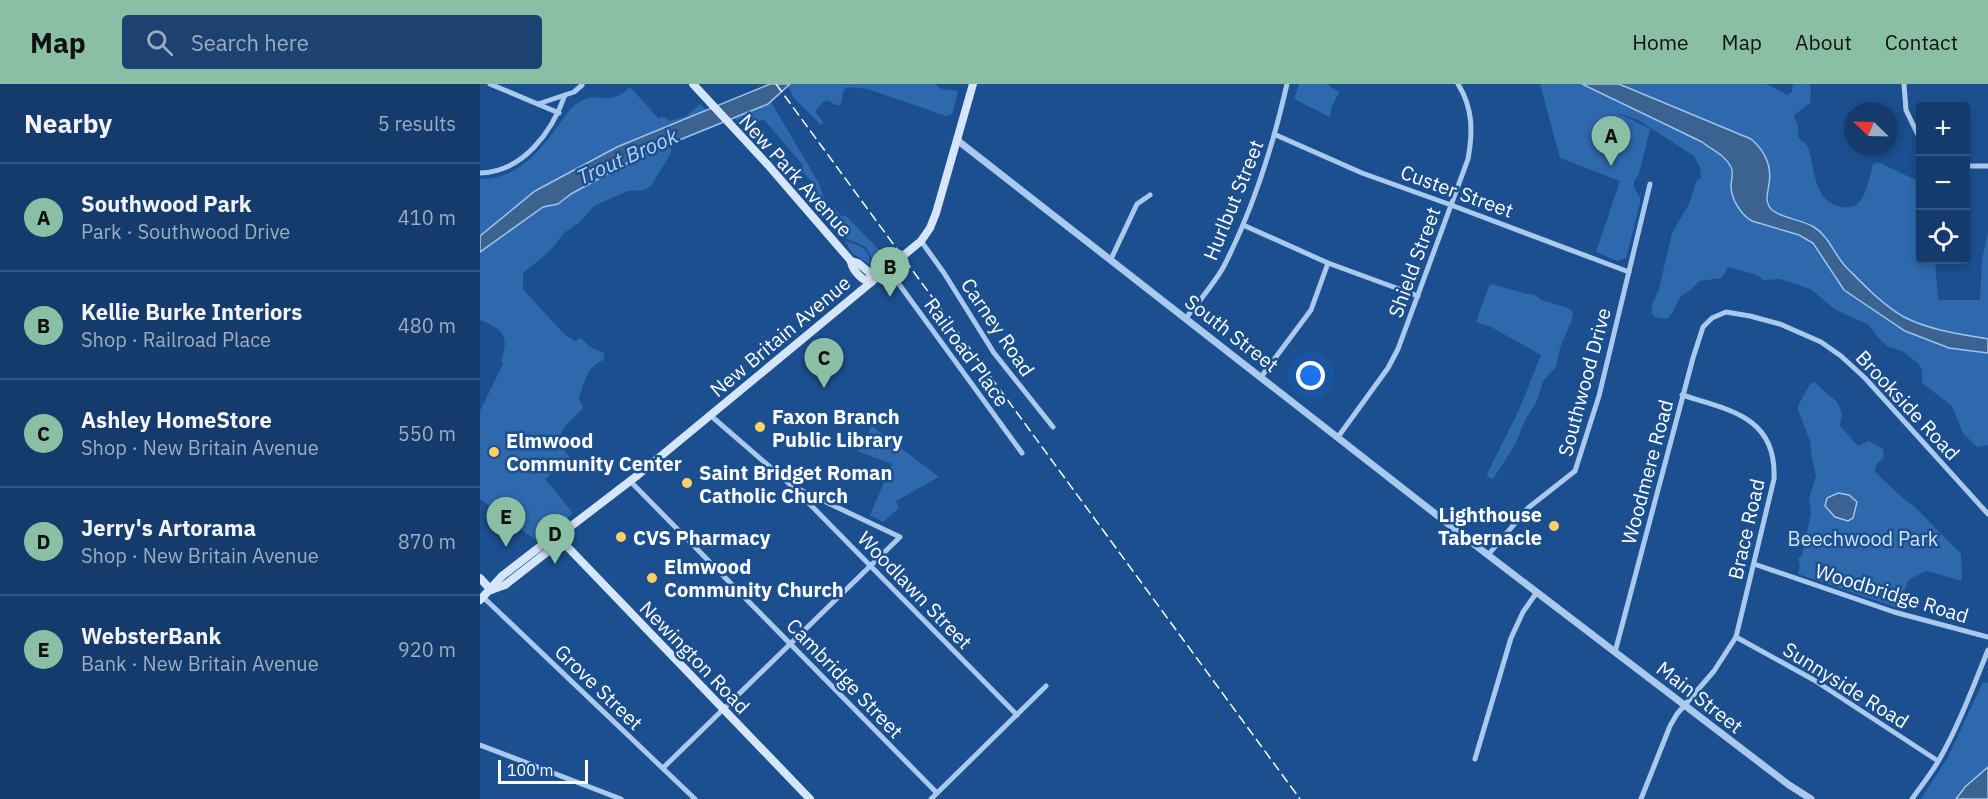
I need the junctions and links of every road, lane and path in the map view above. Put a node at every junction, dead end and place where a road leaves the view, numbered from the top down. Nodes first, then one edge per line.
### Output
1 (490, 84) edge
2 (693, 84) edge
3 (973, 84) edge
4 (1287, 84) edge
5 (1458, 84) edge
6 (1904, 84) edge
7 (582, 86) edge
8 (565, 95) junction
9 (538, 104) junction
10 (559, 113) junction
11 (1916, 131) edge
12 (1276, 135) junction
13 (957, 140) junction
14 (1970, 166) edge
15 (1988, 166) edge
16 (480, 173) edge
17 (1650, 184) dead end
18 (1150, 195) dead end
19 (1452, 205) junction
20 (1243, 225) junction
21 (921, 241) junction
22 (1111, 259) junction
23 (1328, 263) junction
24 (888, 269) junction
25 (1629, 272) junction
26 (871, 282) junction
27 (1418, 296) junction
28 (1726, 312) joint
29 (1186, 318) junction
30 (1261, 377) junction
31 (1682, 395) junction
32 (710, 415) junction
33 (1053, 428) dead end
34 (1338, 437) junction
35 (1022, 453) dead end
36 (630, 480) junction
37 (792, 486) junction
38 (1988, 514) edge
39 (558, 537) junction
40 (1488, 555) junction
41 (1754, 564) junction
42 (870, 565) junction
43 (480, 578) edge
44 (491, 590) junction
45 (1537, 592) junction
46 (482, 599) edge
47 (1570, 618) joint
48 (1736, 637) junction
49 (1988, 637) edge
50 (790, 643) junction
51 (1988, 650) edge
52 (1616, 652) junction
53 (1046, 687) dead end
54 (1683, 705) junction
55 (722, 709) junction
56 (1017, 715) junction
57 (480, 745) edge
58 (1475, 759) dead end
59 (1938, 761) junction
60 (663, 768) junction
61 (937, 793) junction
62 (688, 797) edge
63 (621, 799) edge
64 (695, 799) edge
65 (810, 799) edge
66 (931, 799) edge
67 (1641, 799) edge
68 (1811, 799) edge
69 (1912, 799) edge

1 - 9 street
2 - 26 main road, New Park Avenue
3 - 13 main road, New Britain Avenue
4 - 12 street, Hurlbut Street
5 - 19 street, Shield Street
6 - 11 street
7 - 8 street
8 - 9 street
8 - 10 street
9 - 10 street
10 - 16 street
12 - 19 street, Custer Street
12 - 20 street, Hurlbut Street
13 - 21 main road, New Britain Avenue
13 - 22 street, South Street
14 - 15 street
17 - 25 street, Southwood Drive
18 - 22 street
19 - 25 street, Custer Street
19 - 27 street, Shield Street
20 - 23 street
20 - 29 street, Hurlbut Street
21 - 24 main road, New Britain Avenue
21 - 33 street, Carney Road
22 - 29 street, South Street
23 - 27 street
23 - 30 street
24 - 26 main road, New Britain Avenue
24 - 35 street, Railroad Place
25 - 40 street, Southwood Drive
26 - 32 main road, New Britain Avenue
27 - 34 street, Shield Street
28 - 31 street, Woodmere Road
28 - 38 street, Brookside Road
29 - 30 street, South Street
30 - 34 street, South Street
31 - 41 street, Brace Road
31 - 52 street, Woodmere Road
32 - 36 main road, New Britain Avenue
32 - 37 street, Woodlawn Street
34 - 40 street, South Street
36 - 39 main road, New Britain Avenue
36 - 50 street, Cambridge Street
37 - 42 street, Woodlawn Street
37 - 42 street, Woodlawn Street
39 - 44 main road, New Britain Avenue
39 - 55 main road, Newington Road
40 - 45 street, South Street
41 - 48 street, Brace Road
41 - 49 street, Woodbridge Road
42 - 50 street
42 - 56 street, Woodlawn Street
43 - 44 main road
44 - 46 main road, New Britain Avenue
45 - 47 street, South Street
45 - 58 street
46 - 60 street, Grove Street
47 - 52 street, Main Street
48 - 54 street, Brace Road
48 - 59 street, Sunnyside Road
50 - 55 street
50 - 61 street, Cambridge Street
51 - 59 street
52 - 54 street, Main Street
53 - 56 street
54 - 67 street, Brace Road
54 - 68 street, Main Street
55 - 60 street
55 - 65 main road, Newington Road
56 - 61 street
57 - 63 street
59 - 69 street
60 - 62 street, Grove Street
61 - 66 street
62 - 64 street, Grove Street

